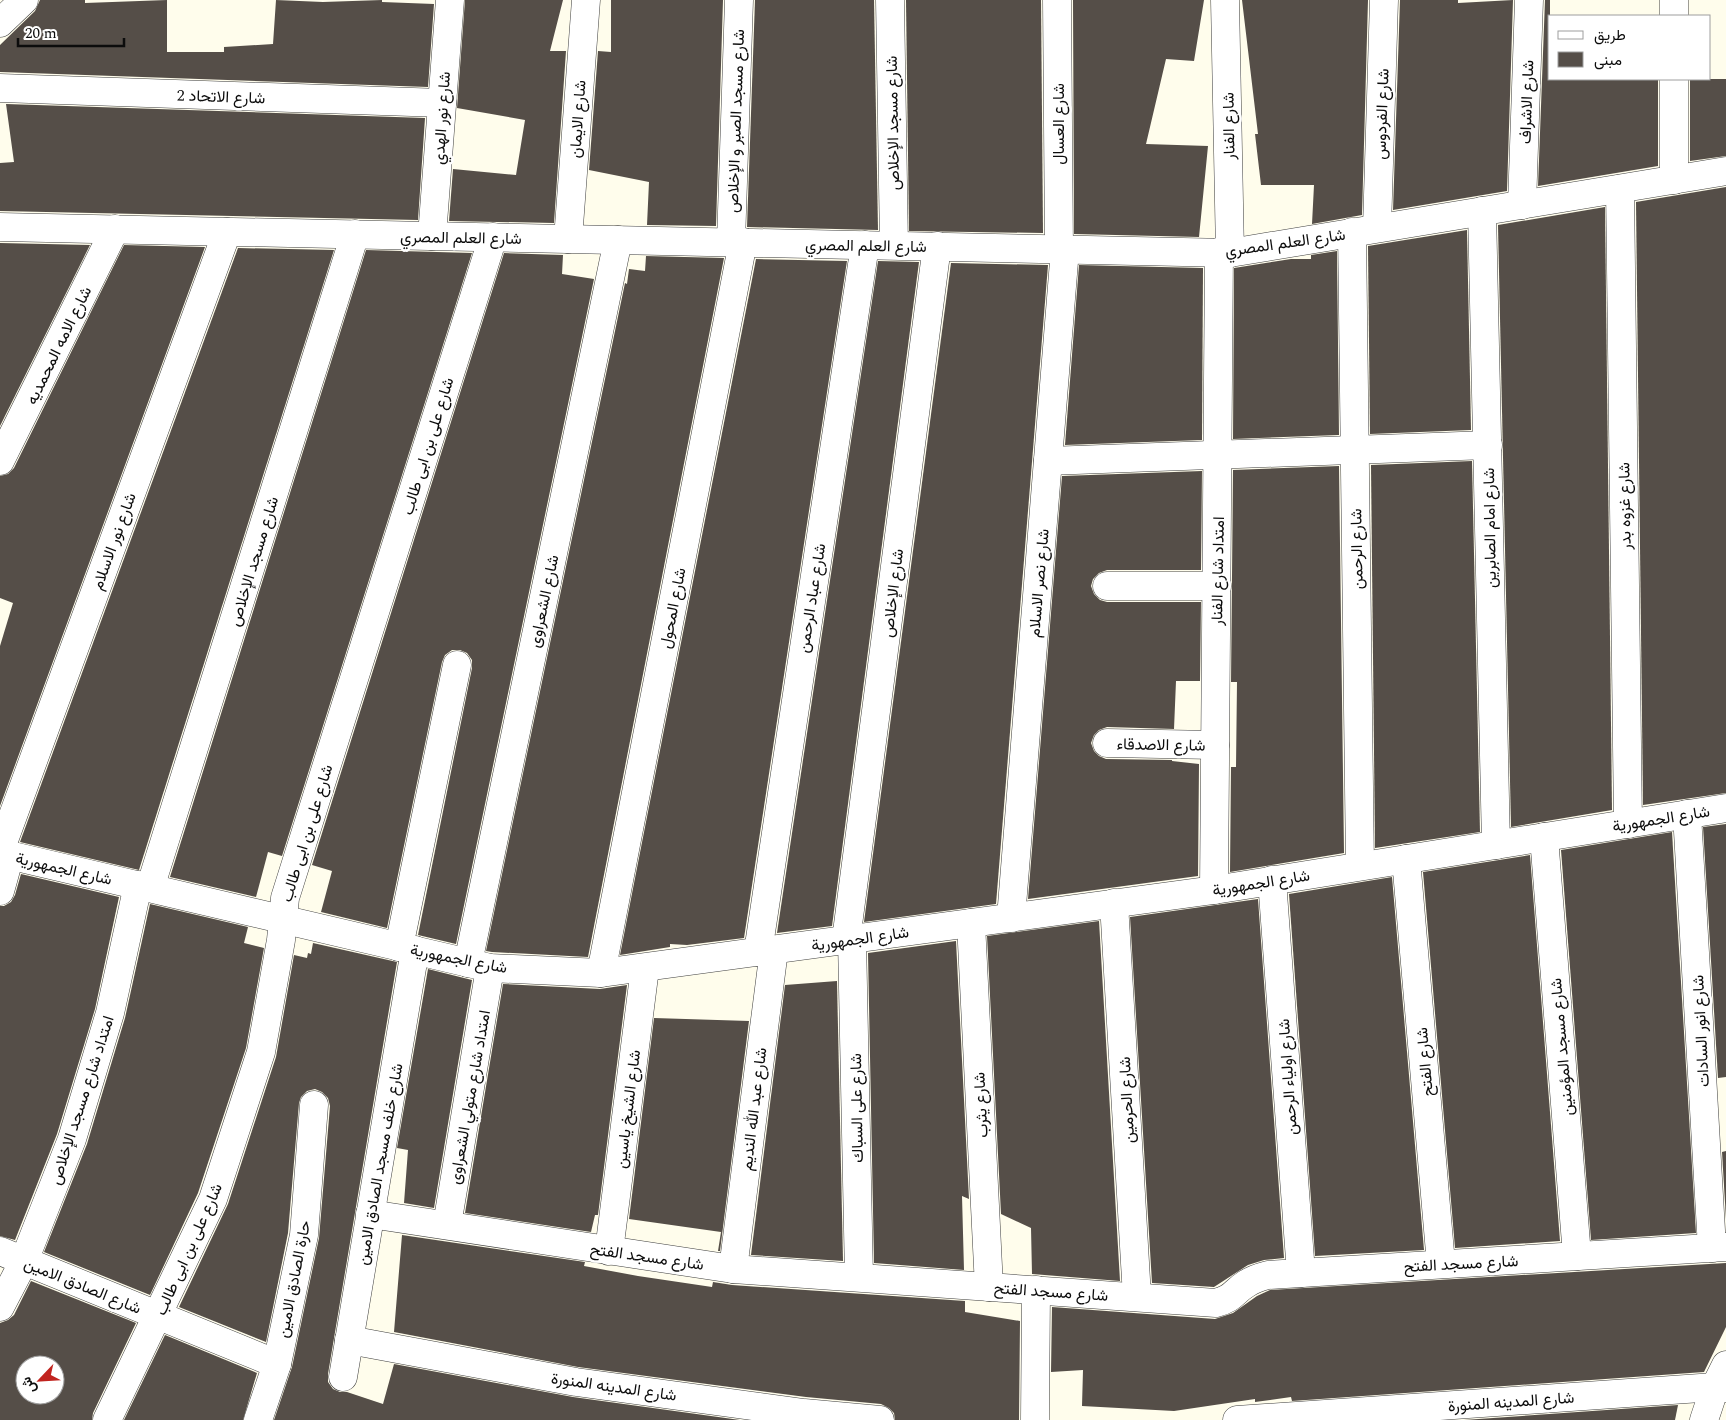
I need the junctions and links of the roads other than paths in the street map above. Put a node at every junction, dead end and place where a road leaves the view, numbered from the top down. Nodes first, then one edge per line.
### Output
1 (24, 0) edge
2 (450, 0) edge
3 (586, 0) edge
4 (739, 0) edge
5 (890, 0) edge
6 (1057, 0) edge
7 (1225, 0) edge
8 (1384, 0) edge
9 (1529, 0) edge
10 (1674, 0) edge
11 (1674, 15) edge
12 (0, 23) edge
13 (1674, 80) edge
14 (0, 88) edge
15 (442, 103) junction
16 (1726, 171) edge
17 (1674, 180) junction
18 (1620, 189) junction
19 (1522, 205) junction
20 (1482, 211) junction
21 (0, 227) edge
22 (115, 229) junction
23 (1365, 230) junction
24 (227, 232) junction
25 (355, 234) junction
26 (432, 236) junction
27 (493, 237) junction
28 (568, 239) junction
29 (618, 240) junction
30 (737, 242) junction
31 (865, 245) junction
32 (894, 246) junction
33 (937, 246) junction
34 (1062, 249) junction
35 (1224, 252) junction
36 (1488, 445) junction
37 (1355, 450) junction
38 (1218, 455) junction
39 (0, 460) edge
40 (1048, 461) junction
41 (1107, 586) dead end
42 (1216, 586) junction
43 (456, 665) dead end
44 (1107, 743) dead end
45 (1215, 745) junction
46 (1726, 808) edge
47 (1687, 814) junction
48 (1628, 824) junction
49 (1544, 837) junction
50 (1496, 845) junction
51 (3, 853) edge
52 (1406, 859) junction
53 (1360, 866) junction
54 (1272, 880) junction
55 (144, 887) junction
56 (1214, 890) junction
57 (0, 891) edge
58 (1114, 903) junction
59 (1011, 918) junction
60 (282, 919) junction
61 (971, 923) junction
62 (849, 939) junction
63 (407, 949) junction
64 (766, 951) junction
65 (479, 965) junction
66 (645, 968) junction
67 (601, 973) junction
68 (314, 1105) dead end
69 (370, 1214) junction
70 (447, 1226) junction
71 (1719, 1248) edge
72 (609, 1251) junction
73 (12, 1256) edge
74 (1578, 1256) junction
75 (1441, 1264) junction
76 (733, 1269) junction
77 (1301, 1273) junction
78 (859, 1278) junction
79 (989, 1287) junction
80 (1036, 1290) junction
81 (1137, 1297) junction
82 (0, 1307) edge
83 (158, 1315) junction
84 (349, 1340) junction
85 (277, 1364) junction
86 (343, 1377) dead end
87 (1722, 1380) edge
88 (107, 1420) edge
89 (258, 1420) edge
90 (880, 1420) edge
91 (1034, 1420) edge
92 (1237, 1420) edge
93 (1704, 1420) edge

1 - 12 street
2 - 15 street, شارع نور الهدي
3 - 28 street, شارع الايمان
4 - 30 street, شارع مسجد الصبر و الإخلاص
5 - 32 street, شارع مسجد الإخلاص
6 - 34 street, شارع العسال
7 - 35 street, شارع الفنار
8 - 23 street, شارع الفردوس
9 - 19 street, شارع الاشراف
10 - 11 street
13 - 17 street
14 - 15 street, شارع الاتحاد 2
15 - 26 street, شارع نور الهدي
16 - 17 street, شارع العلم المصري
17 - 18 street, شارع العلم المصري
18 - 19 street, شارع العلم المصري
18 - 48 street, شارع غزوه بدر
19 - 20 street, شارع العلم المصري
20 - 23 street, شارع العلم المصري
20 - 36 street, شارع امام الصابرين
21 - 22 street, شارع العلم المصري
22 - 24 street, شارع العلم المصري
22 - 39 street, شارع الامه المحمديه
23 - 35 street, شارع العلم المصري
23 - 37 street, شارع الرحمن
24 - 25 street, شارع العلم المصري
24 - 51 street, شارع نور الاسلام
25 - 26 street, شارع العلم المصري
25 - 55 street, شارع مسجد الإخلاص
26 - 27 street, شارع العلم المصري
27 - 28 street, شارع العلم المصري
27 - 60 street, شارع على بن ابى طالب
28 - 29 street, شارع العلم المصري
29 - 30 street, شارع العلم المصري
29 - 65 street, شارع الشعراوى
30 - 31 street, شارع العلم المصري
30 - 67 street, شارع المحول
31 - 32 street, شارع العلم المصري
31 - 64 street, شارع عباد الرحمن
32 - 33 street, شارع العلم المصري
33 - 34 street, شارع العلم المصري
33 - 62 street, شارع الإخلاص
34 - 35 street, شارع العلم المصري
34 - 40 street, شارع نصر الاسلام
35 - 38 street, امتداد شارع الفنار
36 - 37 street
36 - 50 street, شارع امام الصابرين
37 - 38 street
37 - 53 street, شارع الرحمن
38 - 40 street
38 - 42 street, امتداد شارع الفنار
40 - 59 street, شارع نصر الاسلام
41 - 42 street
42 - 45 street, امتداد شارع الفنار
43 - 63 street, شارع خلف مسجد الصادق الامين
44 - 45 street, شارع الاصدقاء
45 - 56 street, امتداد شارع الفنار
46 - 47 street, شارع الجمهورية
47 - 48 street, شارع الجمهورية
47 - 71 street, شارع انور السادات
48 - 49 street, شارع الجمهورية
49 - 50 street, شارع الجمهورية
49 - 74 street, شارع مسجد المؤمنين
50 - 52 street, شارع الجمهورية
51 - 55 street, شارع الجمهورية
51 - 57 street, شارع نور الاسلام
52 - 53 street, شارع الجمهورية
52 - 75 street, شارع الفتح
53 - 54 street, شارع الجمهورية
54 - 56 street, شارع الجمهورية
54 - 77 street, شارع اولياء الرحمن
55 - 60 street, شارع الجمهورية
55 - 73 street, امتداد شارع مسجد الإخلاص
56 - 58 street, شارع الجمهورية
58 - 59 street, شارع الجمهورية
58 - 81 street, شارع الحرمين
59 - 61 street, شارع الجمهورية
60 - 63 street, شارع الجمهورية
60 - 83 street, شارع على بن ابى طالب
61 - 62 street, شارع الجمهورية
61 - 79 street, شارع يثرب
62 - 64 street, شارع الجمهورية
62 - 78 street, شارع على السباك
63 - 65 street, شارع الجمهورية
63 - 69 street, شارع خلف مسجد الصادق الامين
64 - 66 street, شارع الجمهورية
64 - 76 street, شارع عبد الله النديم
65 - 67 street, شارع الجمهورية
65 - 70 street, امتداد شارع متولي الشعراوى
66 - 67 street, شارع الجمهورية
66 - 72 street, شارع الشيخ ياسين
68 - 85 street, حارة الصادق الامين
69 - 70 street, شارع مسجد الفتح
69 - 84 street, شارع خلف مسجد الصادق الامين
70 - 72 street, شارع مسجد الفتح
71 - 74 street, شارع مسجد الفتح
72 - 76 street, شارع مسجد الفتح
73 - 82 street, امتداد شارع مسجد الإخلاص
73 - 83 street, شارع الصادق الامين
74 - 75 street, شارع مسجد الفتح
75 - 77 street, شارع مسجد الفتح
76 - 78 street, شارع مسجد الفتح
77 - 81 street, شارع مسجد الفتح
78 - 79 street, شارع مسجد الفتح
79 - 80 street, شارع مسجد الفتح
80 - 81 street, شارع مسجد الفتح
80 - 91 street
83 - 85 street, شارع الصادق الامين
83 - 88 street, شارع على بن ابى طالب
84 - 86 street, شارع خلف مسجد الصادق الامين
84 - 90 street, شارع المدينه المنورة
85 - 89 street, حارة الصادق الامين
87 - 92 street, شارع المدينه المنورة
87 - 93 street

